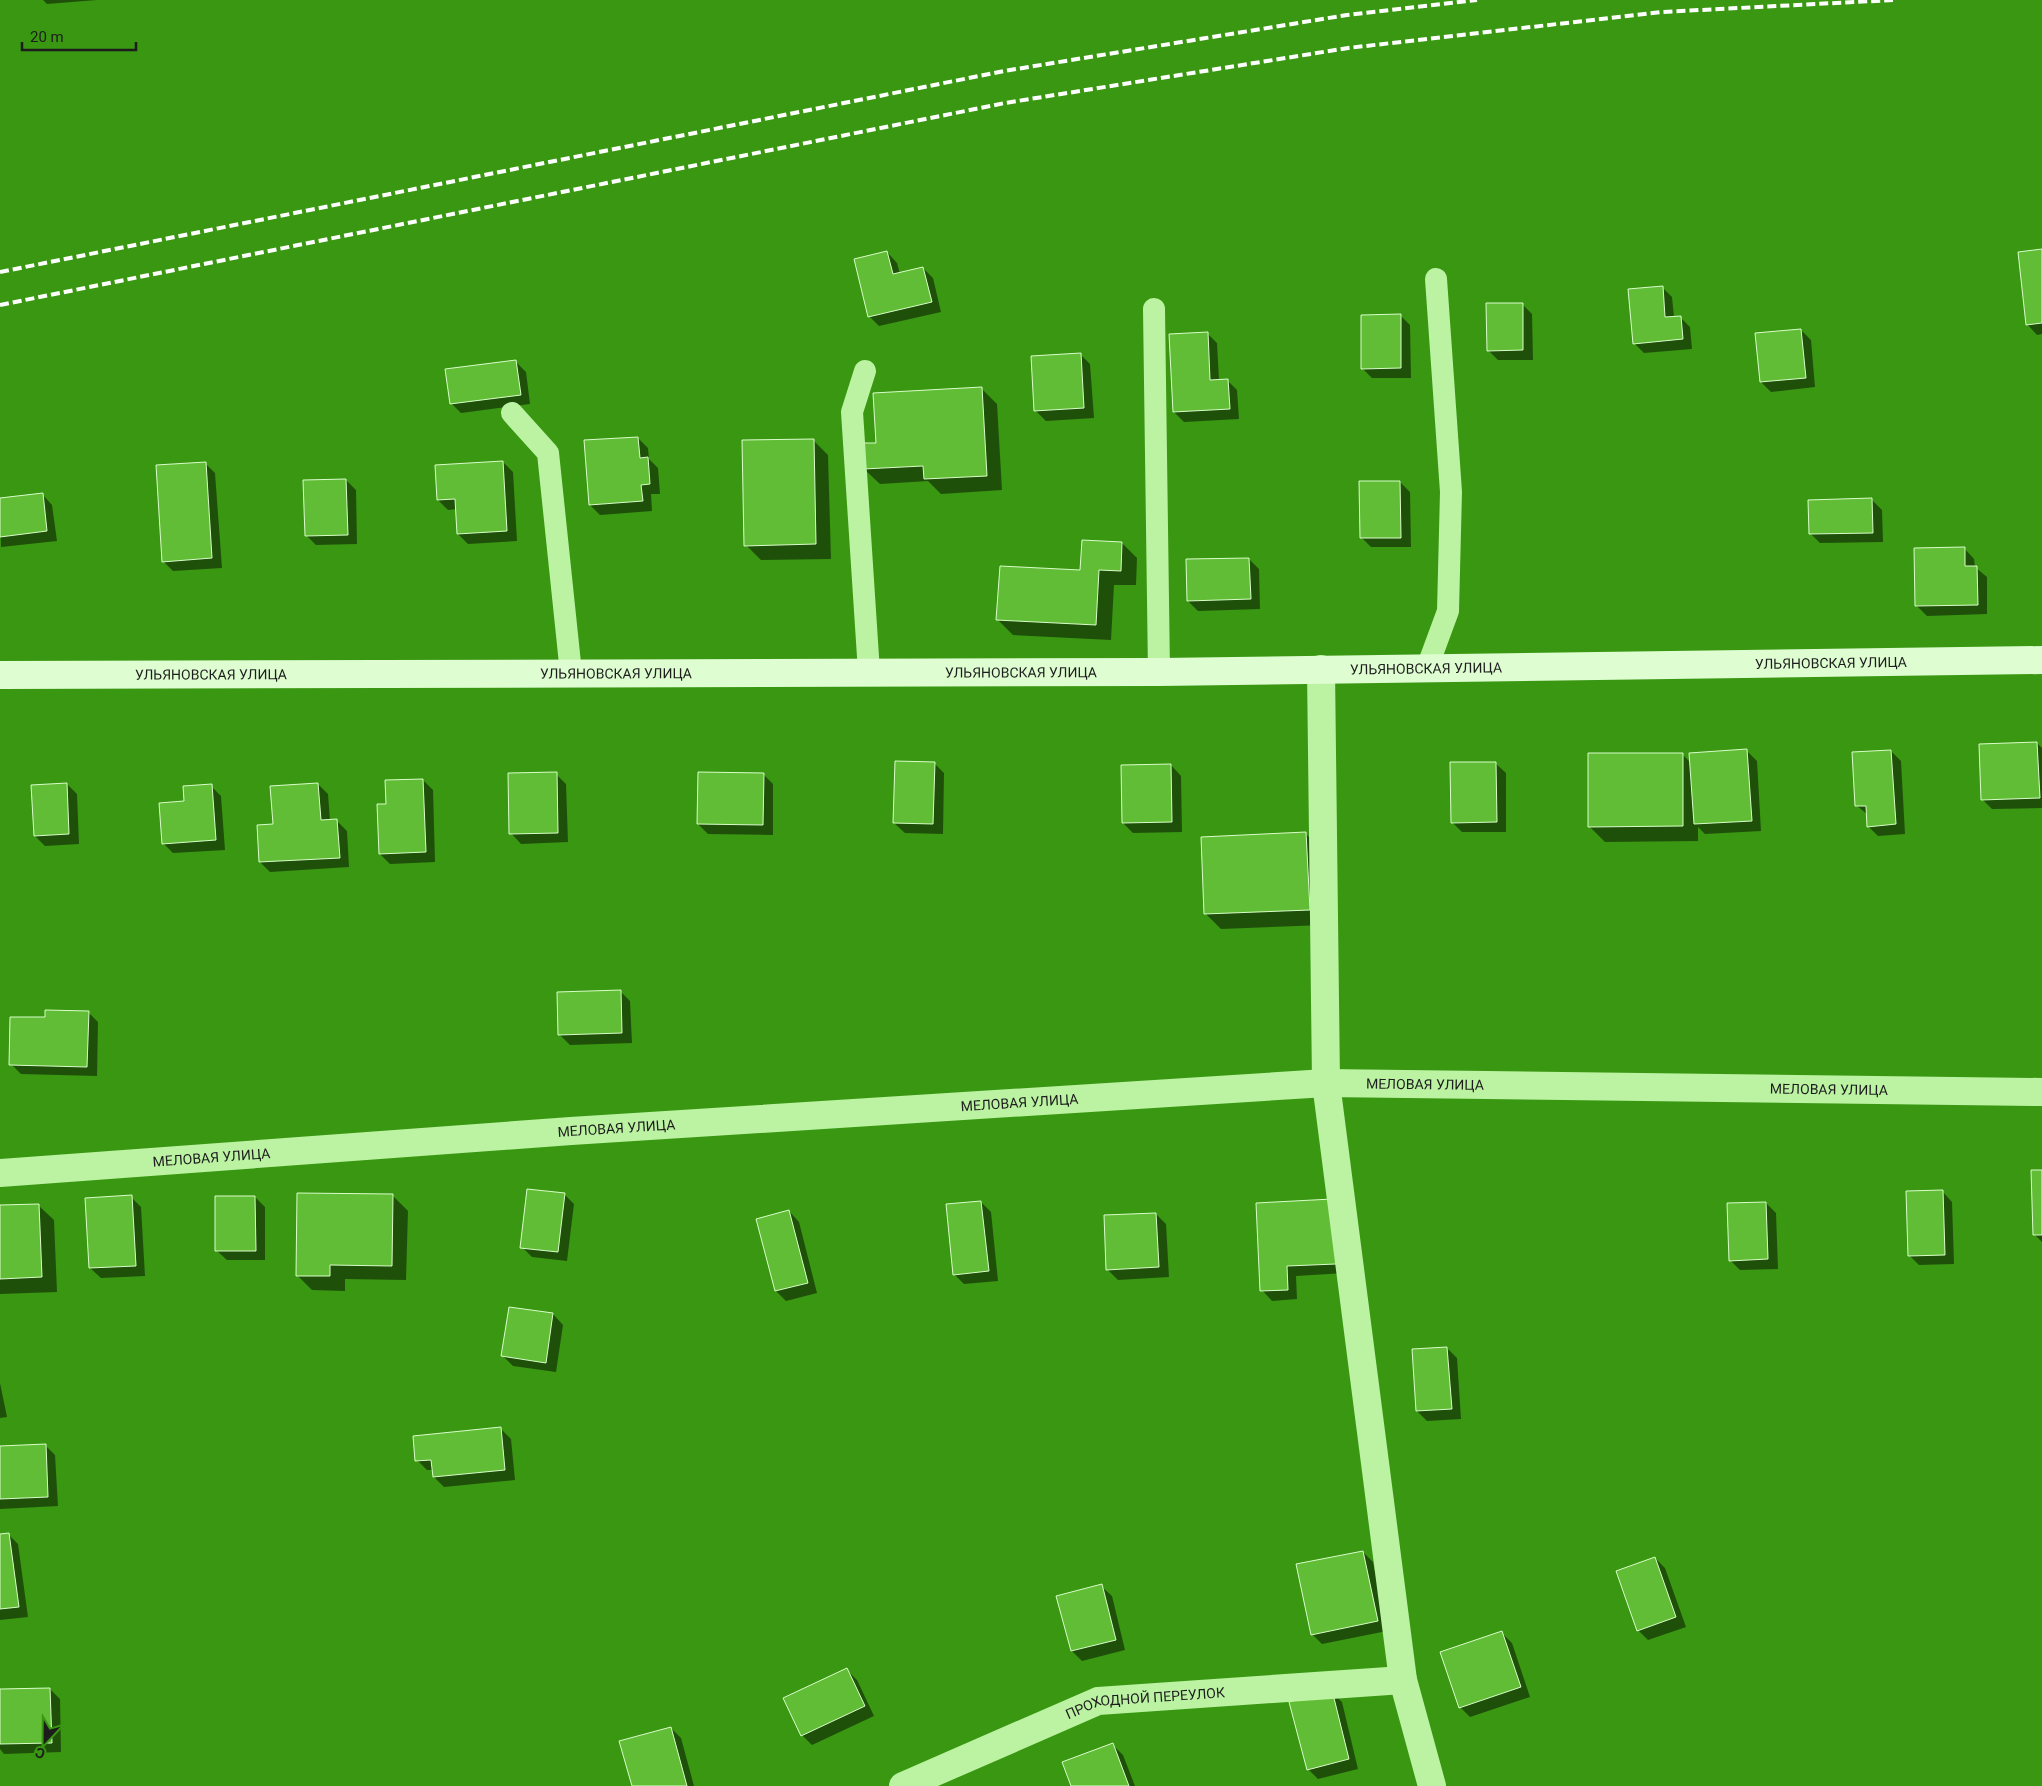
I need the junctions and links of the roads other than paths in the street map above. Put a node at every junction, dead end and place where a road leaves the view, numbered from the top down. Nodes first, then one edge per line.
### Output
1 (1436, 279) dead end
2 (1154, 309) dead end
3 (865, 372) dead end
4 (512, 413) dead end
5 (2042, 660) edge
6 (1427, 668) junction
7 (1321, 669) junction
8 (869, 672) junction
9 (1159, 672) junction
10 (571, 673) junction
11 (0, 675) edge
12 (1326, 1083) junction
13 (2042, 1092) edge
14 (0, 1173) edge
15 (1403, 1680) junction
16 (903, 1786) edge
17 (1432, 1786) edge

1 - 6 lane
2 - 9 lane
3 - 8 lane
4 - 10 lane
5 - 6 main road, УЛЬЯНОВСКАЯ УЛИЦА
6 - 7 main road, УЛЬЯНОВСКАЯ УЛИЦА
7 - 9 main road, УЛЬЯНОВСКАЯ УЛИЦА
7 - 12 street
8 - 9 main road, УЛЬЯНОВСКАЯ УЛИЦА
8 - 10 main road, УЛЬЯНОВСКАЯ УЛИЦА
10 - 11 main road, УЛЬЯНОВСКАЯ УЛИЦА
12 - 13 street, МЕЛОВАЯ УЛИЦА
12 - 14 street, МЕЛОВАЯ УЛИЦА
12 - 15 street
15 - 16 street, ПРОХОДНОЙ ПЕРЕУЛОК
15 - 17 street

